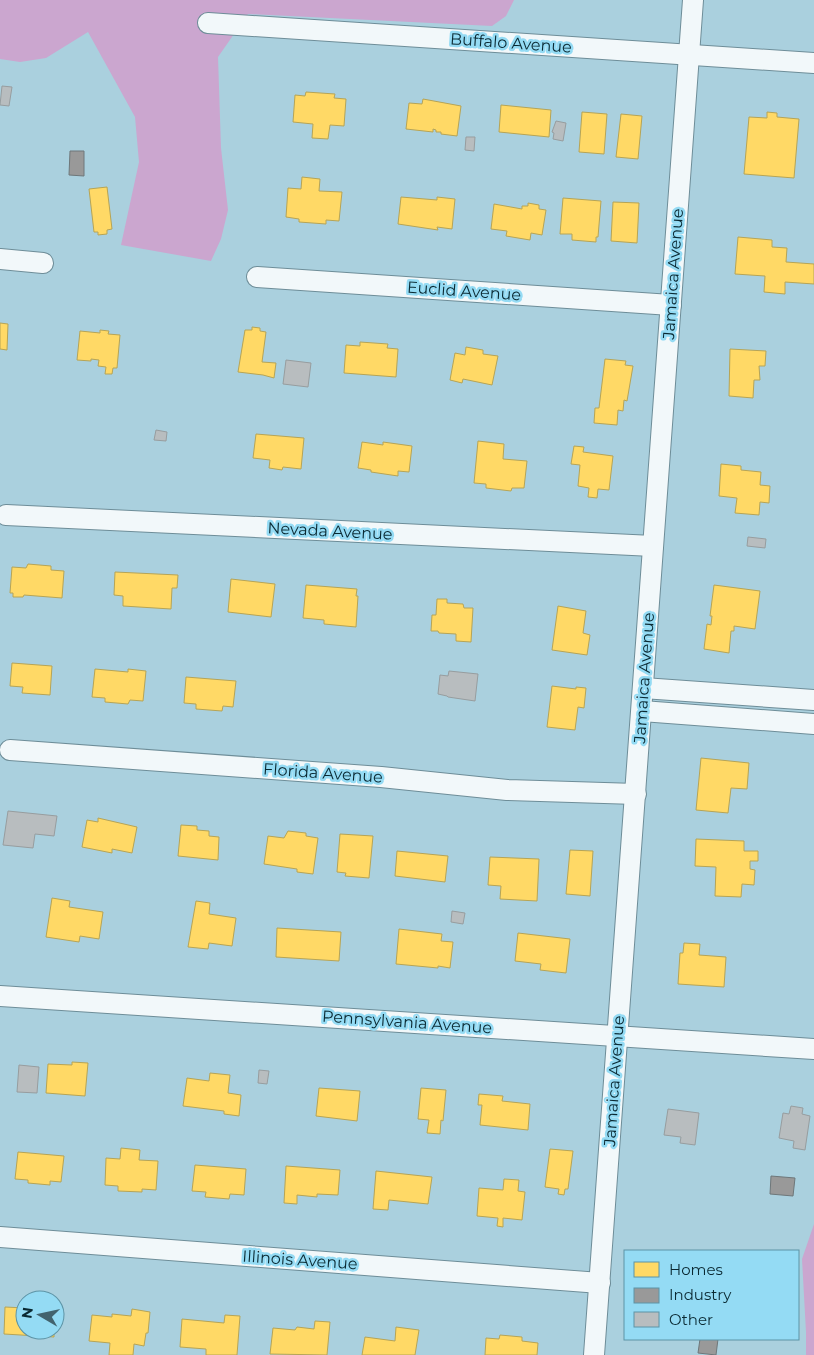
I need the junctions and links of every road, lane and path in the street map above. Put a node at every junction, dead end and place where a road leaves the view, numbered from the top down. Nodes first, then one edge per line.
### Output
1 (693, 0) edge
2 (208, 23) dead end
3 (689, 56) junction
4 (814, 63) edge
5 (0, 259) edge
6 (43, 263) dead end
7 (257, 276) dead end
8 (671, 305) junction
9 (6, 515) dead end
10 (654, 546) junction
11 (643, 688) junction
12 (814, 700) edge
13 (642, 711) junction
14 (814, 724) edge
15 (10, 750) dead end
16 (636, 794) junction
17 (0, 996) edge
18 (618, 1036) junction
19 (814, 1049) edge
20 (0, 1237) edge
21 (600, 1283) junction
22 (594, 1355) edge

1 - 3 street, Jamaica Avenue
2 - 3 street, Buffalo Avenue
3 - 4 street, Buffalo Avenue
3 - 8 street, Jamaica Avenue
5 - 6 street
7 - 8 street, Euclid Avenue
8 - 10 street, Jamaica Avenue
9 - 10 street, Nevada Avenue
10 - 11 street, Jamaica Avenue
11 - 12 street
11 - 13 street, Jamaica Avenue
13 - 14 street
13 - 16 street, Jamaica Avenue
15 - 16 street, Florida Avenue
16 - 18 street, Jamaica Avenue
17 - 18 street, Pennsylvania Avenue
18 - 19 street, Pennsylvania Avenue
18 - 21 street, Jamaica Avenue
20 - 21 street, Illinois Avenue
21 - 22 street, Jamaica Avenue

